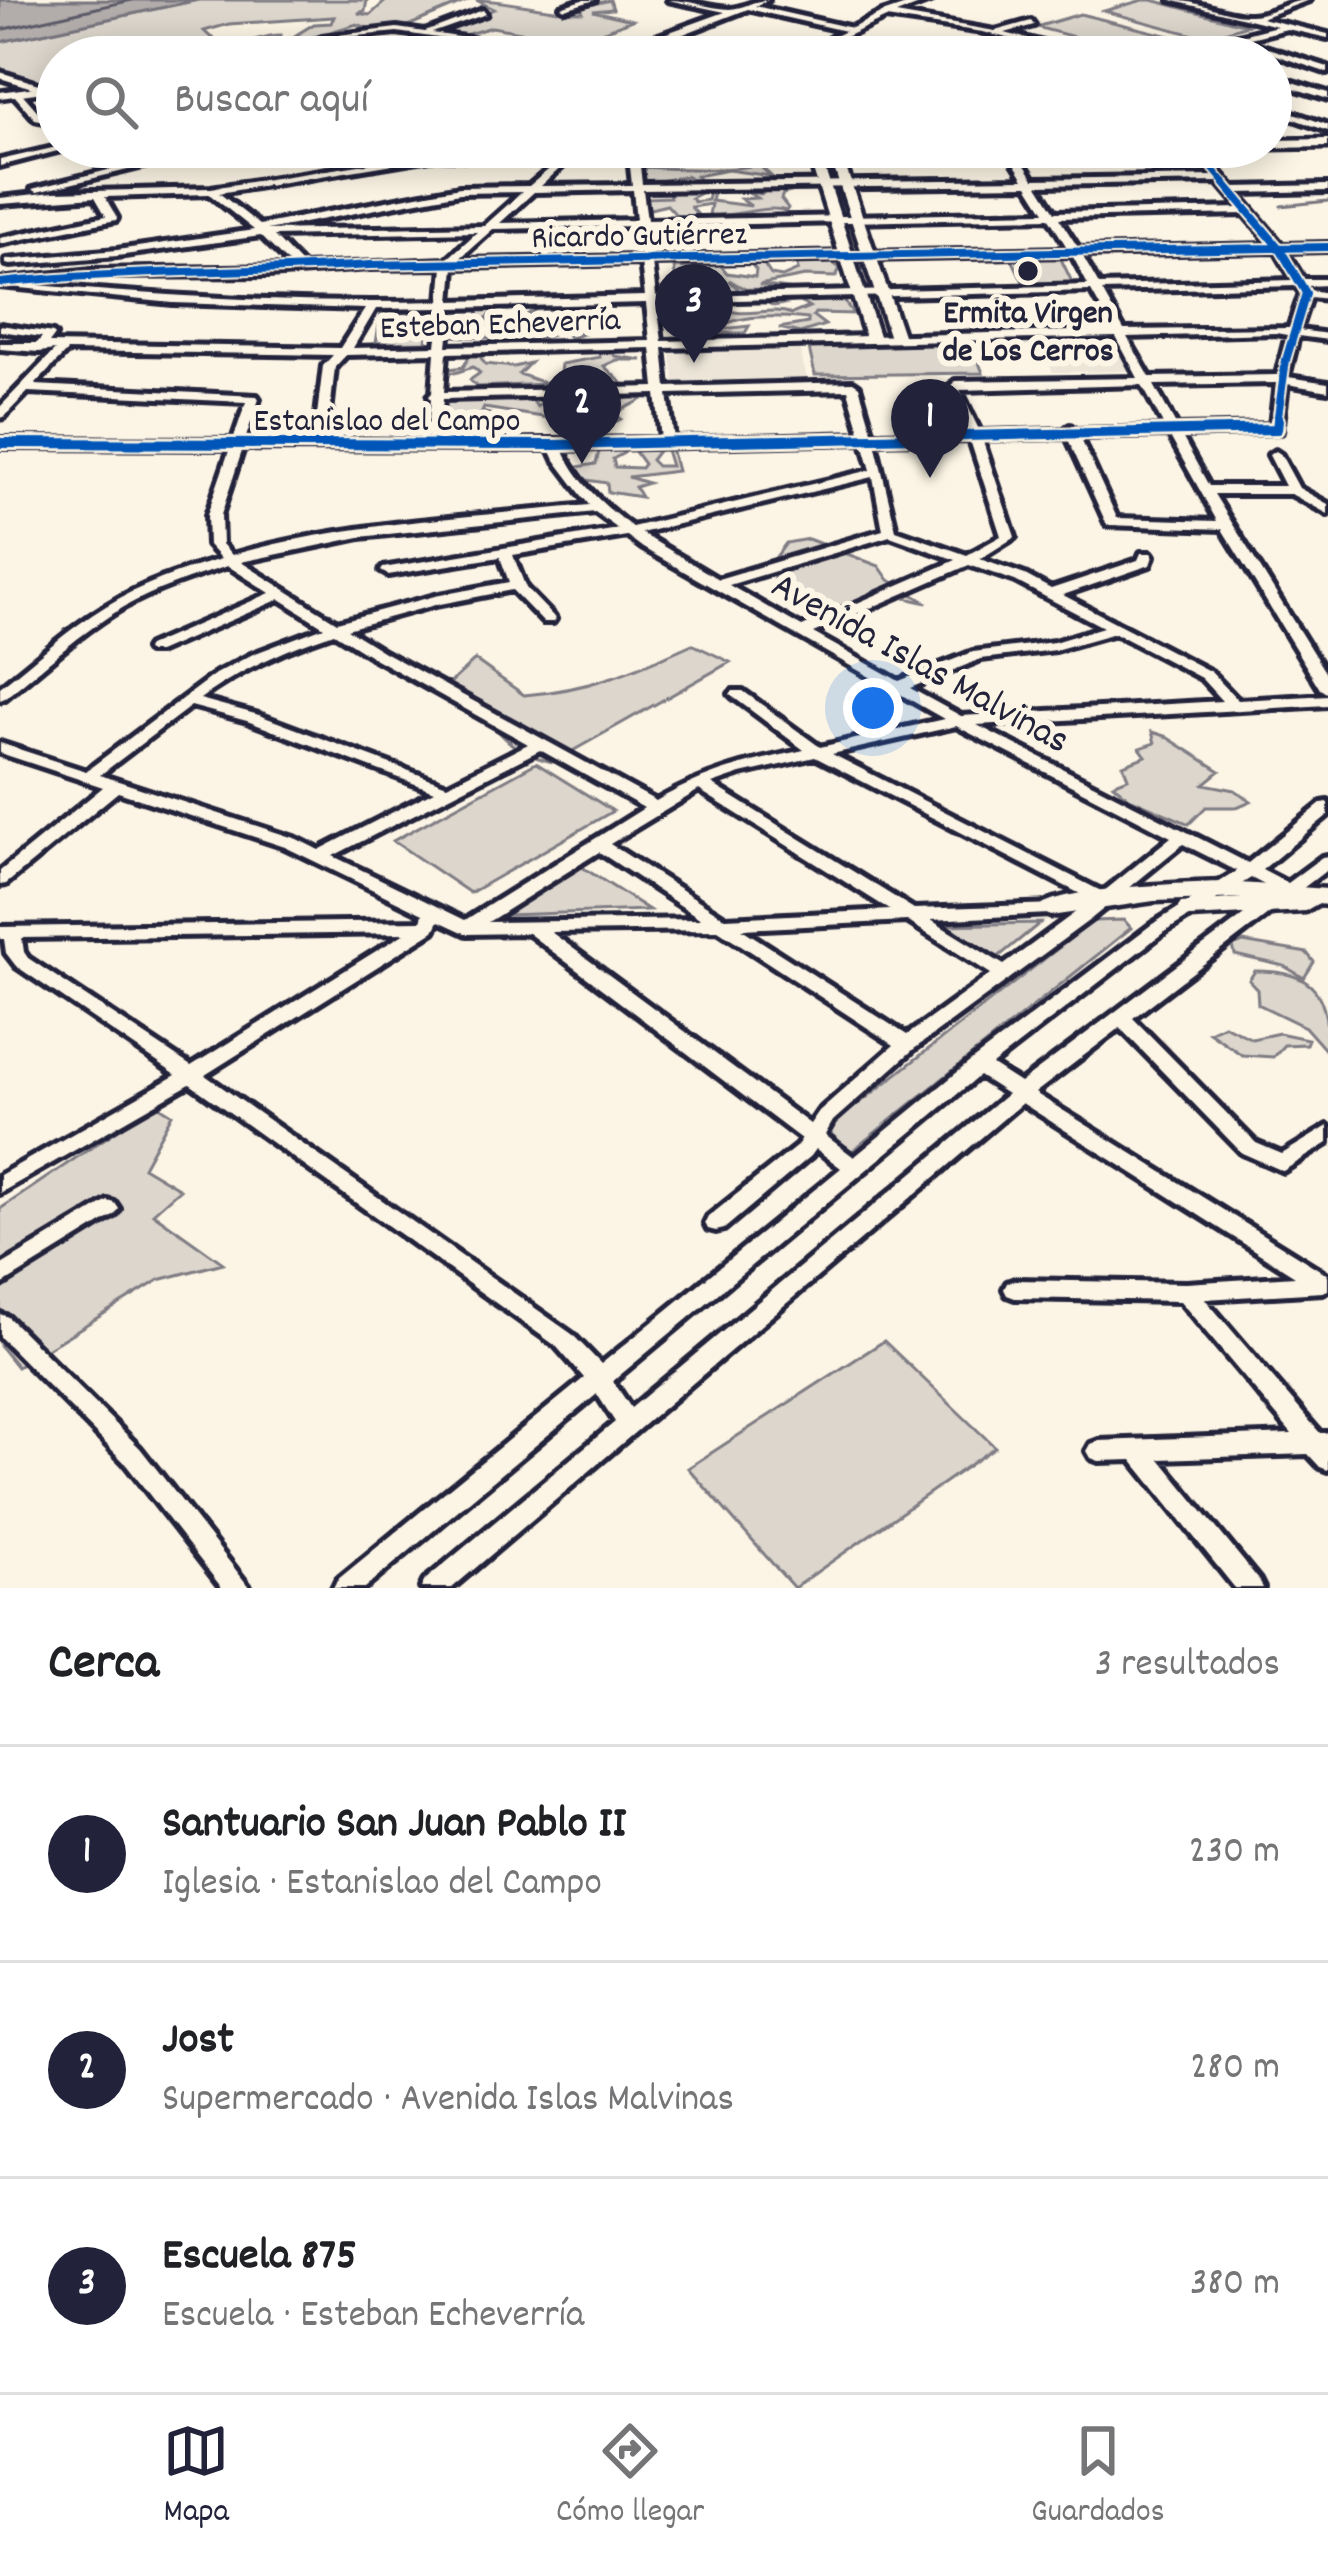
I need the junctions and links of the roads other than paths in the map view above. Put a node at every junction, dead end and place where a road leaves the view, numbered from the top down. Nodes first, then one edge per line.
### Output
1 (591, 0) edge
2 (672, 0) edge
3 (764, 0) edge
4 (928, 0) edge
5 (1174, 0) edge
6 (1305, 0) edge
7 (745, 6) junction
8 (566, 7) dead end
9 (730, 11) junction
10 (483, 12) dead end
11 (885, 15) junction
12 (1252, 18) junction
13 (1031, 22) dead end
14 (1287, 26) junction
15 (851, 29) junction
16 (422, 33) junction
17 (995, 33) junction
18 (332, 36) edge
19 (442, 36) edge
20 (665, 36) edge
21 (839, 36) edge
22 (1006, 36) edge
23 (1254, 36) edge
24 (1328, 36) edge
25 (1292, 58) edge
26 (1328, 60) edge
27 (1313, 65) junction
28 (1328, 70) edge
29 (1292, 71) edge
30 (0, 75) edge
31 (36, 84) edge
32 (1292, 84) edge
33 (36, 90) edge
34 (16, 93) junction
35 (0, 95) edge
36 (1328, 96) edge
37 (36, 115) edge
38 (1292, 115) edge
39 (1328, 128) edge
40 (1328, 143) edge
41 (1292, 144) edge
42 (36, 155) edge
43 (0, 163) edge
44 (114, 168) edge
45 (360, 168) edge
46 (555, 168) edge
47 (636, 168) edge
48 (816, 168) edge
49 (840, 168) edge
50 (1022, 168) edge
51 (1212, 168) edge
52 (1222, 179) junction
53 (1030, 182) junction
54 (823, 187) junction
55 (845, 187) junction
56 (639, 188) junction
57 (1328, 188) edge
58 (530, 190) junction
59 (1231, 190) junction
60 (211, 191) junction
61 (98, 194) junction
62 (28, 197) junction
63 (1, 200) edge
64 (1247, 211) junction
65 (1054, 215) junction
66 (857, 219) junction
67 (835, 220) junction
68 (643, 223) junction
69 (490, 228) junction
70 (262, 231) junction
71 (0, 241) edge
72 (1328, 247) edge
73 (1280, 249) junction
74 (1075, 251) junction
75 (845, 256) junction
76 (868, 256) junction
77 (648, 260) junction
78 (10, 262) dead end
79 (448, 263) junction
80 (301, 270) junction
81 (1328, 282) edge
82 (0, 284) edge
83 (17, 287) junction
84 (1305, 289) junction
85 (1097, 290) junction
86 (883, 296) junction
87 (1328, 296) edge
88 (860, 297) junction
89 (0, 298) edge
90 (652, 300) junction
91 (442, 305) junction
92 (372, 306) junction
93 (0, 328) edge
94 (1290, 332) junction
95 (1120, 334) junction
96 (1328, 337) edge
97 (897, 338) junction
98 (873, 339) junction
99 (657, 344) junction
100 (0, 346) edge
101 (39, 349) junction
102 (62, 350) junction
103 (438, 350) junction
104 (343, 352) junction
105 (1146, 378) junction
106 (1279, 379) junction
107 (1328, 386) edge
108 (24, 388) junction
109 (662, 389) junction
110 (435, 396) junction
111 (0, 414) edge
112 (1173, 428) junction
113 (1070, 430) junction
114 (974, 433) junction
115 (866, 437) junction
116 (668, 442) junction
117 (0, 443) edge
118 (320, 445) junction
119 (433, 445) junction
120 (555, 445) junction
121 (240, 446) junction
122 (1275, 455) dead end
123 (878, 472) junction
124 (1205, 490) junction
125 (1294, 490) junction
126 (598, 508) junction
127 (1328, 511) edge
128 (1228, 525) junction
129 (628, 532) junction
130 (890, 532) junction
131 (505, 553) junction
132 (1146, 556) dead end
133 (968, 560) junction
134 (230, 561) junction
135 (388, 571) dead end
136 (716, 584) junction
137 (517, 585) junction
138 (281, 593) junction
139 (1050, 594) junction
140 (548, 620) dead end
141 (336, 628) junction
142 (1118, 628) junction
143 (802, 632) junction
144 (153, 649) dead end
145 (896, 688) junction
146 (1328, 689) edge
147 (738, 694) dead end
148 (0, 695) edge
149 (188, 700) junction
150 (1328, 700) edge
151 (1232, 703) junction
152 (958, 721) junction
153 (542, 743) junction
154 (0, 748) edge
155 (817, 752) junction
156 (88, 776) junction
157 (699, 783) junction
158 (116, 784) junction
159 (446, 790) junction
160 (1328, 807) edge
161 (656, 808) junction
162 (1181, 837) junction
163 (600, 845) junction
164 (320, 856) junction
165 (1328, 861) edge
166 (1247, 873) junction
167 (0, 880) edge
168 (1289, 891) junction
169 (1215, 892) junction
170 (1328, 898) edge
171 (1093, 906) junction
172 (1050, 908) joint
173 (1263, 908) junction
174 (1186, 909) junction
175 (910, 914) junction
176 (431, 920) junction
177 (724, 924) junction
178 (462, 927) junction
179 (532, 927) junction
180 (6, 933) edge
181 (1002, 972) junction
182 (1122, 1019) junction
183 (907, 1044) junction
184 (978, 1066) junction
185 (190, 1075) junction
186 (1021, 1093) junction
187 (811, 1132) junction
188 (1328, 1133) edge
189 (854, 1168) junction
190 (0, 1185) edge
191 (108, 1209) dead end
192 (716, 1222) dead end
193 (0, 1276) edge
194 (1326, 1283) edge
195 (1015, 1289) dead end
196 (1186, 1292) junction
197 (0, 1323) edge
198 (599, 1378) junction
199 (629, 1424) junction
200 (1323, 1449) edge
201 (1099, 1451) dead end
202 (1139, 1451) junction
203 (237, 1588) edge
204 (346, 1588) edge
205 (434, 1588) edge
206 (1250, 1588) edge

1 - 8 street
2 - 9 street
3 - 7 street
4 - 11 street
5 - 12 street
6 - 12 street
7 - 9 street
7 - 15 street
9 - 20 street
10 - 16 street
11 - 15 street
11 - 17 street
12 - 14 street
13 - 17 street
14 - 23 street
14 - 24 street
15 - 21 street
16 - 18 street
16 - 19 street
17 - 22 street
25 - 27 street
26 - 27 street
27 - 28 street
27 - 29 street
30 - 31 street
32 - 36 street
33 - 34 street
34 - 35 street
34 - 37 street
38 - 39 street
40 - 41 street
42 - 43 street
44 - 62 street
45 - 60 street
46 - 58 street
47 - 56 street
48 - 54 street
49 - 55 street
50 - 53 street
51 - 52 street
52 - 53 street
52 - 59 street
53 - 55 street
53 - 65 street
54 - 55 street
54 - 56 street
54 - 67 street
55 - 66 street
56 - 58 street
56 - 68 street
57 - 59 street
58 - 69 street
58 - 70 street
59 - 64 street
60 - 61 street
60 - 70 street
61 - 62 street
61 - 71 street
62 - 63 street
64 - 65 street
64 - 73 street
65 - 66 street
65 - 74 street
66 - 67 street
66 - 76 street
67 - 68 street
67 - 75 street
68 - 69 street
68 - 77 street
69 - 70 street
69 - 79 street
70 - 78 street
70 - 80 street
72 - 73 street, Ricardo Gutiérrez
73 - 74 street, Ricardo Gutiérrez
73 - 84 street
74 - 76 street, Ricardo Gutiérrez
74 - 85 street
75 - 76 street, Ricardo Gutiérrez
75 - 77 street, Ricardo Gutiérrez
75 - 88 street
76 - 86 street
77 - 79 street, Ricardo Gutiérrez
77 - 90 street
79 - 80 street, Ricardo Gutiérrez
79 - 91 street
80 - 82 street, Ricardo Gutiérrez
81 - 84 street
82 - 83 street
83 - 89 street
83 - 92 street
84 - 85 street
84 - 87 street
84 - 94 street
85 - 86 street
85 - 95 street
86 - 88 street
86 - 97 street
88 - 90 street
88 - 98 street
90 - 91 street
90 - 99 street
91 - 92 street
91 - 103 street
92 - 104 street
93 - 101 street
94 - 95 street, Esteban Echeverría
94 - 96 street, Esteban Echeverría
94 - 106 street
95 - 97 street, Esteban Echeverría
95 - 105 street
97 - 98 street, Esteban Echeverría
98 - 99 street, Esteban Echeverría
99 - 103 street, Esteban Echeverría
99 - 109 street
100 - 101 street, Esteban Echeverría
101 - 102 street, Esteban Echeverría
102 - 104 street, Esteban Echeverría
102 - 108 street
103 - 104 street, Esteban Echeverría
103 - 110 street
104 - 118 street
105 - 106 street
105 - 112 street
105 - 114 street
106 - 107 street
106 - 112 street, Estanislao del Campo
108 - 111 street
108 - 121 street
109 - 110 street
109 - 115 street
109 - 116 street
110 - 119 street
112 - 113 street, Estanislao del Campo
112 - 124 street
113 - 114 street, Estanislao del Campo
113 - 128 street
114 - 115 street, Estanislao del Campo
114 - 133 street
115 - 116 street, Estanislao del Campo
115 - 123 street
116 - 120 street, Estanislao del Campo
117 - 121 street, Estanislao del Campo
118 - 119 street, Estanislao del Campo
118 - 121 street, Estanislao del Campo
119 - 120 street, Estanislao del Campo
120 - 126 street, Avenida Islas Malvinas
121 - 134 street
122 - 125 street
123 - 129 street
123 - 130 street
124 - 125 street
124 - 128 street
125 - 127 street
126 - 129 street, Avenida Islas Malvinas
126 - 134 street
128 - 146 street
129 - 131 street
129 - 136 street, Avenida Islas Malvinas
130 - 133 street
130 - 136 street
131 - 135 street
131 - 137 street
132 - 139 street
133 - 139 street
133 - 143 street
134 - 138 street
134 - 148 street
136 - 143 street, Avenida Islas Malvinas
137 - 140 street
137 - 141 street
138 - 141 street
138 - 144 street
139 - 142 street
141 - 149 street
141 - 153 street
142 - 145 street
142 - 151 street
143 - 145 street, Avenida Islas Malvinas
145 - 152 street, Avenida Islas Malvinas
147 - 155 street
149 - 156 street
149 - 159 street
150 - 151 street
151 - 152 street
152 - 155 street
152 - 162 street, Avenida Islas Malvinas
153 - 159 street
153 - 161 street
154 - 156 street
155 - 157 street
155 - 171 street
156 - 158 street
157 - 161 street
157 - 175 street
158 - 164 street
158 - 167 street
159 - 164 street
160 - 166 street
161 - 163 street
162 - 166 street, Avenida Islas Malvinas
162 - 171 street
163 - 177 street
163 - 178 street
164 - 176 street
165 - 168 street
166 - 168 street, Avenida Islas Malvinas
166 - 169 street
168 - 169 main road
168 - 170 main road
168 - 173 street
169 - 171 main road
169 - 174 street
170 - 173 main road
171 - 172 main road
171 - 174 main road
171 - 181 street
172 - 175 street
173 - 174 main road
173 - 182 street
174 - 184 street
175 - 177 street
175 - 181 street
176 - 178 street
176 - 180 street
176 - 185 street
177 - 179 street
177 - 183 street
178 - 179 street
179 - 187 street
180 - 185 street
181 - 183 street
182 - 186 street
182 - 188 street
183 - 187 street
184 - 186 street
184 - 189 street
185 - 190 street
185 - 198 street
186 - 194 street
186 - 199 street
187 - 189 street
187 - 192 street
189 - 198 street
191 - 193 street
194 - 196 street
195 - 196 street
196 - 200 street
197 - 203 street
198 - 199 street
198 - 204 street
199 - 205 street
200 - 202 street
201 - 202 street
202 - 206 street

